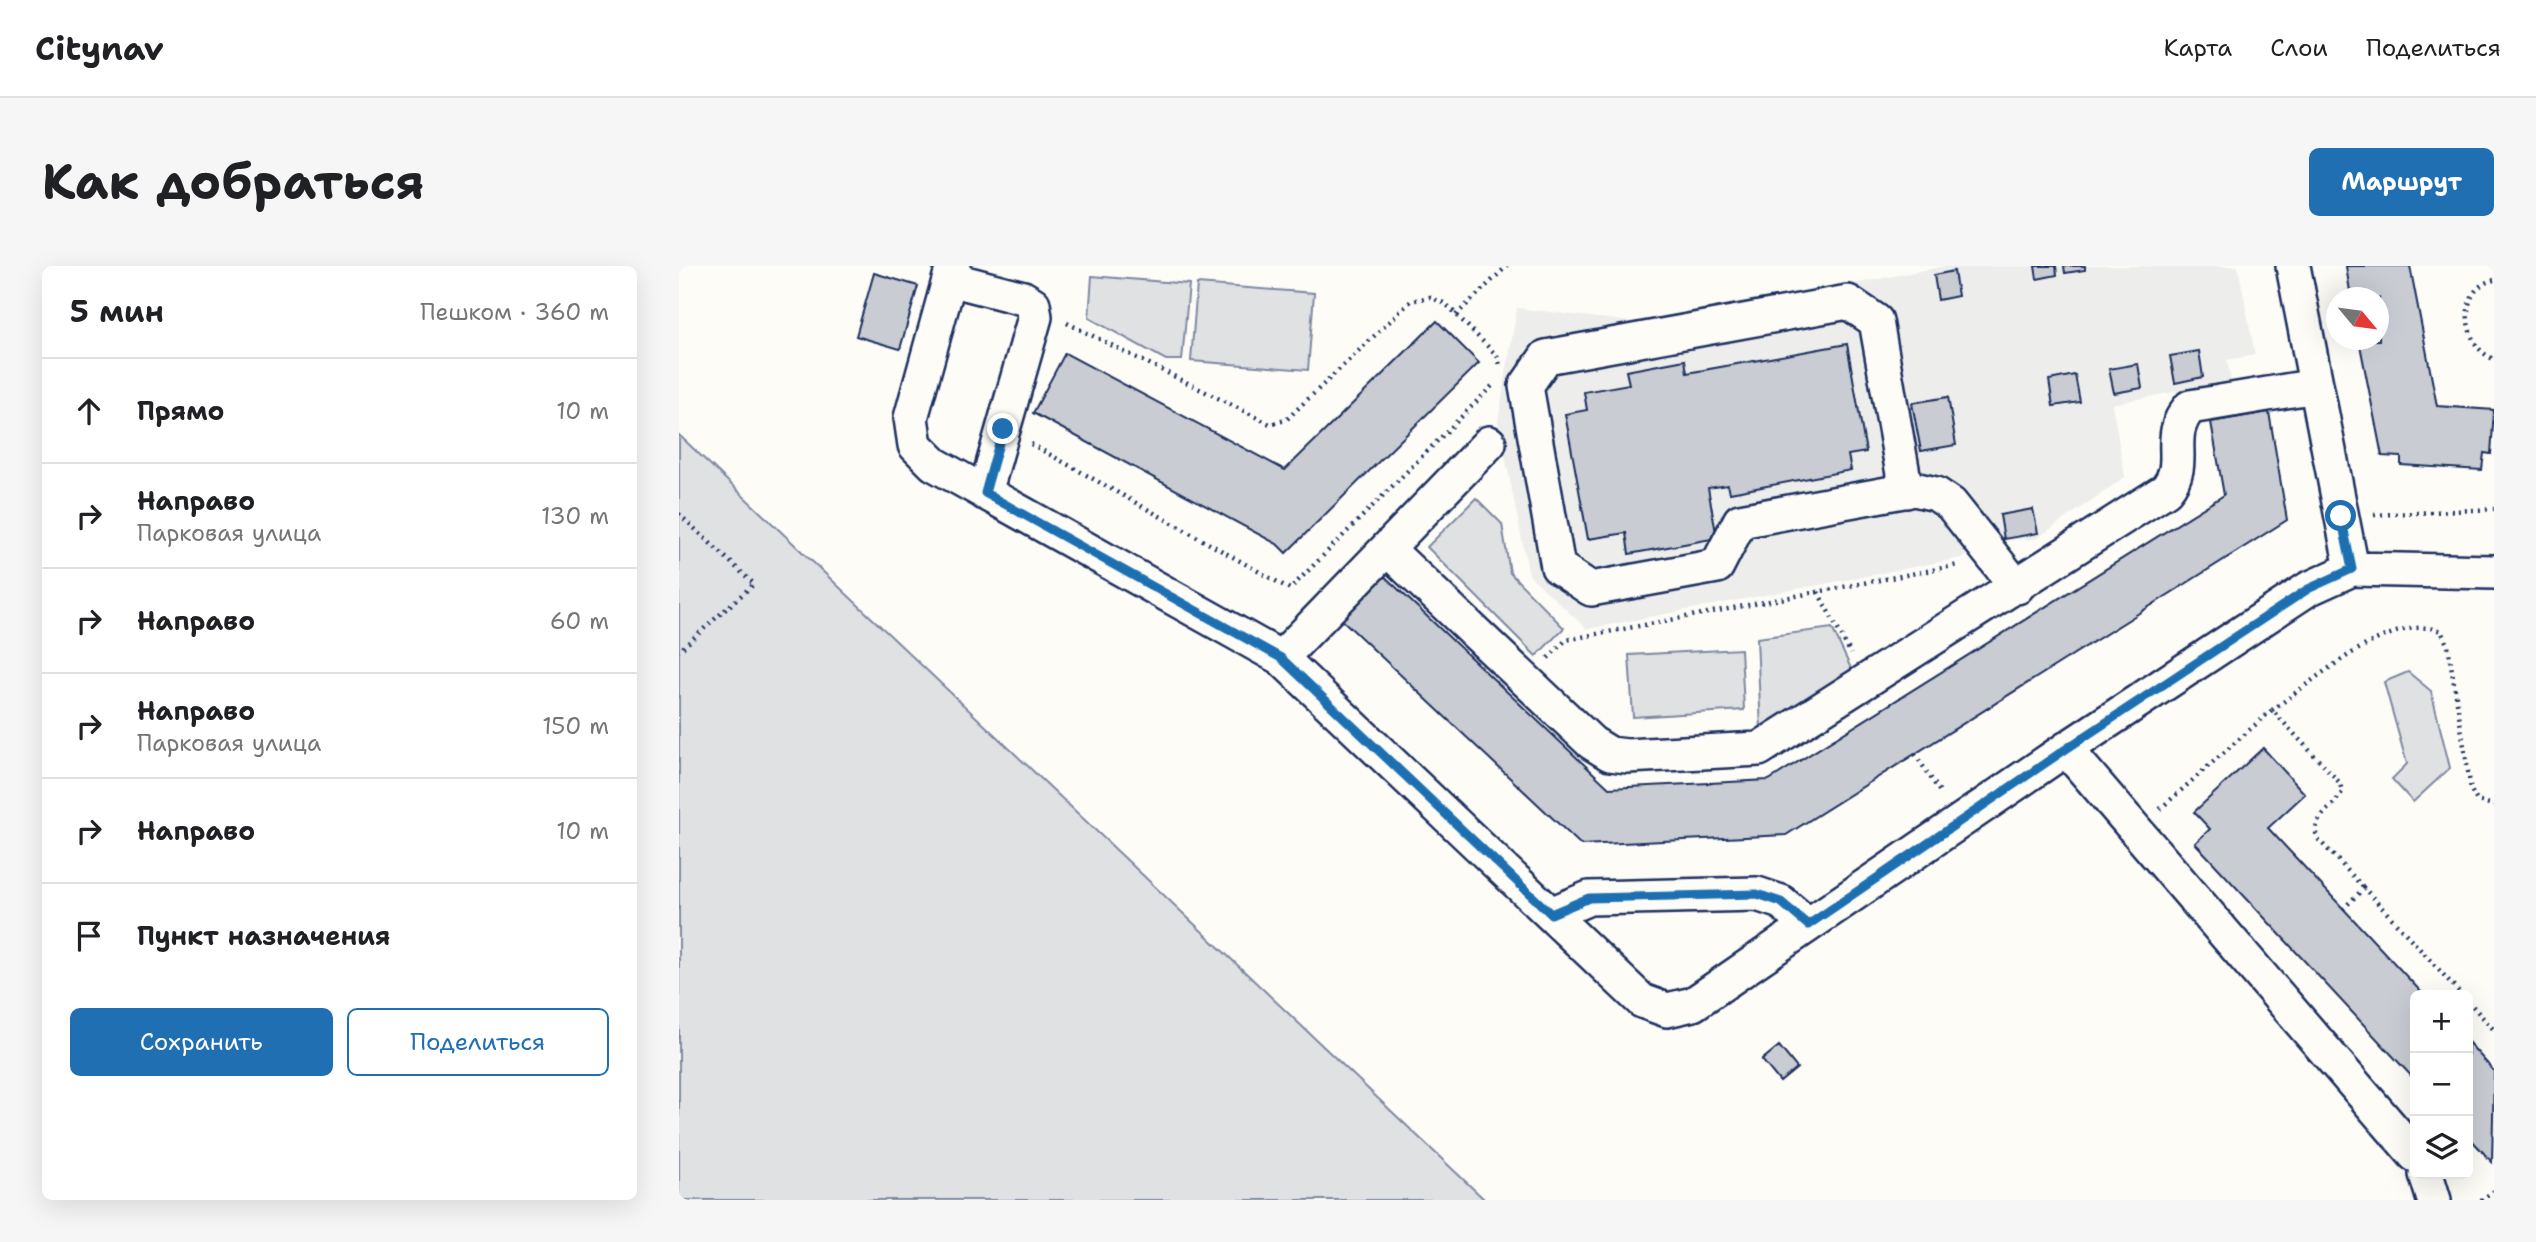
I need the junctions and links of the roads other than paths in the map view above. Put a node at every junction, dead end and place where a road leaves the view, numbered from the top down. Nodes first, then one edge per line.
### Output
1 (2293, 266) edge
2 (951, 273) edge
3 (2316, 386) junction
4 (1489, 443) dead end
5 (1906, 491) junction
6 (985, 493) junction
7 (1387, 549) junction
8 (2352, 569) junction
9 (2494, 572) edge
10 (2017, 587) junction
11 (1281, 658) junction
12 (2066, 749) junction
13 (1551, 914) junction
14 (1808, 925) junction
15 (2410, 1149) edge
16 (2428, 1179) edge
17 (2434, 1200) edge

1 - 3 street
2 - 6 street
2 - 6 street
3 - 8 street
3 - 10 street
4 - 7 street
5 - 5 street
5 - 10 street
6 - 11 street
7 - 10 street
7 - 11 street
8 - 9 street
8 - 12 street
11 - 13 street
12 - 14 street
12 - 15 street
13 - 14 street
13 - 14 street
16 - 17 street

